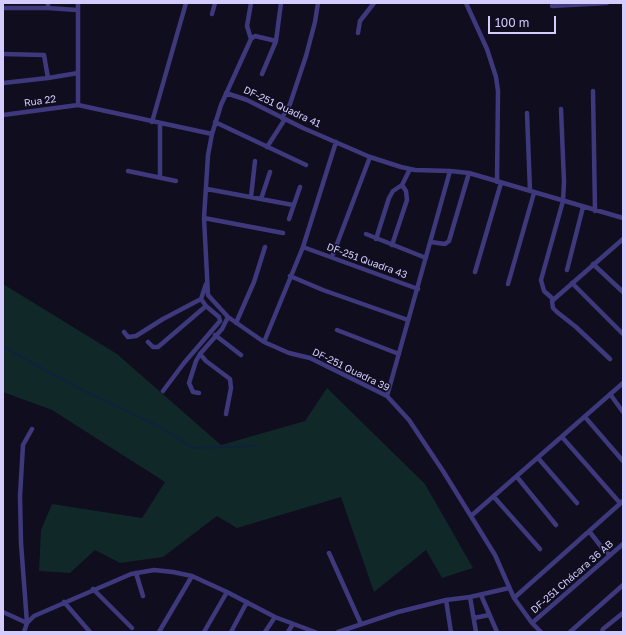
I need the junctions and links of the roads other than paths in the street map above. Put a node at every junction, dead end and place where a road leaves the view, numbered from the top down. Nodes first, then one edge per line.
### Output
1 (78, 3) edge
2 (186, 3) edge
3 (215, 3) edge
4 (251, 3) edge
5 (281, 3) edge
6 (318, 3) edge
7 (374, 3) edge
8 (466, 3) edge
9 (607, 3) edge
10 (48, 6) edge
11 (552, 6) dead end
12 (3, 8) edge
13 (78, 10) junction
14 (212, 14) dead end
15 (358, 33) dead end
16 (251, 39) junction
17 (276, 41) junction
18 (3, 54) edge
19 (78, 73) junction
20 (262, 74) dead end
21 (48, 78) junction
22 (3, 84) edge
23 (593, 91) dead end
24 (226, 93) junction
25 (78, 105) junction
26 (560, 109) dead end
27 (527, 113) dead end
28 (3, 115) edge
29 (284, 119) junction
30 (152, 122) junction
31 (216, 122) junction
32 (160, 123) junction
33 (212, 134) junction
34 (336, 142) junction
35 (267, 147) junction
36 (370, 157) junction
37 (255, 161) dead end
38 (306, 165) dead end
39 (410, 169) junction
40 (128, 171) dead end
41 (450, 171) junction
42 (270, 172) dead end
43 (469, 174) junction
44 (160, 177) junction
45 (176, 181) dead end
46 (499, 183) junction
47 (402, 184) junction
48 (300, 187) dead end
49 (207, 189) junction
50 (532, 192) junction
51 (251, 197) junction
52 (261, 199) junction
53 (562, 201) junction
54 (293, 205) junction
55 (583, 207) junction
56 (595, 211) junction
57 (204, 218) junction
58 (623, 218) edge
59 (289, 219) dead end
60 (283, 233) dead end
61 (366, 234) dead end
62 (376, 239) junction
63 (623, 239) edge
64 (431, 242) junction
65 (619, 243) junction
66 (392, 245) junction
67 (265, 247) dead end
68 (303, 247) junction
69 (623, 247) edge
70 (332, 258) junction
71 (426, 258) junction
72 (593, 264) junction
73 (567, 270) dead end
74 (475, 272) dead end
75 (290, 276) junction
76 (206, 283) junction
77 (572, 283) junction
78 (508, 284) dead end
79 (418, 289) junction
80 (623, 292) edge
81 (201, 299) junction
82 (553, 299) junction
83 (206, 306) junction
84 (228, 317) junction
85 (408, 320) junction
86 (236, 323) junction
87 (337, 330) dead end
88 (124, 332) dead end
89 (623, 334) edge
90 (215, 335) junction
91 (148, 342) dead end
92 (264, 342) junction
93 (200, 354) junction
94 (399, 354) junction
95 (241, 355) dead end
96 (610, 360) dead end
97 (623, 383) edge
98 (163, 392) dead end
99 (199, 393) dead end
100 (610, 394) junction
101 (387, 396) junction
102 (623, 412) edge
103 (226, 414) dead end
104 (585, 417) junction
105 (32, 429) dead end
106 (562, 437) junction
107 (538, 458) junction
108 (623, 461) edge
109 (517, 477) junction
110 (494, 497) junction
111 (577, 502) dead end
112 (622, 502) edge
113 (471, 516) junction
114 (556, 525) dead end
115 (590, 531) junction
116 (623, 544) edge
117 (540, 549) dead end
118 (329, 553) dead end
119 (610, 555) junction
120 (136, 573) junction
121 (192, 576) junction
122 (623, 585) edge
123 (509, 588) junction
124 (93, 589) junction
125 (227, 592) junction
126 (481, 595) junction
127 (143, 596) dead end
128 (470, 597) junction
129 (514, 598) junction
130 (446, 600) junction
131 (64, 602) junction
132 (247, 602) junction
133 (3, 612) edge
134 (623, 613) edge
135 (489, 614) junction
136 (275, 617) junction
137 (474, 618) junction
138 (27, 623) junction
139 (532, 623) junction
140 (293, 624) junction
141 (361, 624) junction
142 (132, 628) dead end
143 (24, 632) edge
144 (90, 632) edge
145 (159, 632) edge
146 (204, 632) edge
147 (231, 632) edge
148 (265, 632) edge
149 (288, 632) edge
150 (315, 632) edge
151 (338, 632) edge
152 (451, 632) edge
153 (476, 632) edge
154 (497, 632) edge
155 (541, 632) edge
156 (570, 632) edge
157 (602, 632) edge

1 - 13 street
2 - 30 street
3 - 14 street
4 - 16 street
5 - 17 street
6 - 29 street
7 - 15 street
8 - 46 street
9 - 11 street
10 - 12 street
10 - 13 street
13 - 19 street
16 - 17 street
16 - 24 street
17 - 20 street
18 - 21 street
19 - 21 street
19 - 25 street
21 - 22 street
23 - 56 street
24 - 29 street, DF-251 Quadra 41
24 - 31 street
25 - 28 street, Rua 22
25 - 30 street
26 - 53 street
27 - 50 street
29 - 34 street, DF-251 Quadra 41
29 - 35 street
30 - 32 street
31 - 33 street
31 - 35 street
32 - 33 street
32 - 44 street
33 - 49 street
34 - 36 street, DF-251 Quadra 41
34 - 68 street
35 - 38 street
36 - 39 street, DF-251 Quadra 41
36 - 70 street
37 - 51 street
39 - 41 street, DF-251 Quadra 41
39 - 47 street
40 - 44 street
41 - 43 street
41 - 64 street
42 - 52 street
43 - 46 street
43 - 64 street
44 - 45 street
46 - 50 street
46 - 74 street
47 - 62 street
47 - 66 street
48 - 54 street
49 - 51 street
49 - 57 street, DF-251 Quadra 39
50 - 53 street
50 - 78 street
51 - 52 street
52 - 54 street
53 - 55 street
53 - 82 street
54 - 59 street
55 - 56 street
55 - 73 street
56 - 58 street
57 - 60 street
57 - 76 street, DF-251 Quadra 39
61 - 62 street
62 - 66 street
63 - 65 street
64 - 71 street
65 - 69 street
65 - 72 street
66 - 71 street
67 - 86 street
68 - 70 street, DF-251 Quadra 43
68 - 75 street
70 - 79 street, DF-251 Quadra 43
71 - 79 street
72 - 77 street
72 - 80 street
75 - 85 street
75 - 92 street
76 - 81 street
76 - 84 street, DF-251 Quadra 39
77 - 82 street
77 - 89 street
79 - 85 street
81 - 83 street
81 - 88 street
82 - 96 street
83 - 91 street
83 - 98 street
84 - 86 street, DF-251 Quadra 39
84 - 90 street
85 - 94 street
86 - 92 street, DF-251 Quadra 39
87 - 94 street
90 - 93 street
90 - 95 street
92 - 101 street, DF-251 Quadra 39
93 - 99 street
93 - 103 street
94 - 101 street
97 - 100 street
100 - 102 street
100 - 104 street
101 - 113 street, DF-251 Quadra 39
104 - 106 street
104 - 108 street
105 - 138 street
106 - 107 street
106 - 112 street
107 - 109 street
107 - 111 street
109 - 110 street
109 - 114 street
110 - 113 street
110 - 117 street
112 - 115 street
113 - 123 street, DF-251 Quadra 39
115 - 119 street
115 - 129 street
116 - 119 street, DF-251 Chácara 36 AB
118 - 141 street
119 - 139 street, DF-251 Chácara 36 AB
120 - 121 street
120 - 124 street
120 - 127 street
121 - 125 street
121 - 145 street
122 - 156 street
123 - 126 street
123 - 129 street, DF-251 Quadra 39
124 - 131 street
124 - 142 street
125 - 132 street
125 - 146 street
126 - 128 street
126 - 135 street
128 - 130 street
128 - 137 street
129 - 139 street, DF-251 Quadra 39
130 - 141 street
130 - 152 street
131 - 138 street
131 - 144 street
132 - 136 street
132 - 147 street
133 - 138 street
134 - 157 street
135 - 137 street
135 - 154 street
136 - 140 street
136 - 148 street
137 - 153 street
138 - 143 street
139 - 155 street, DF-251 Quadra 39
140 - 149 street
140 - 150 street
141 - 151 street

